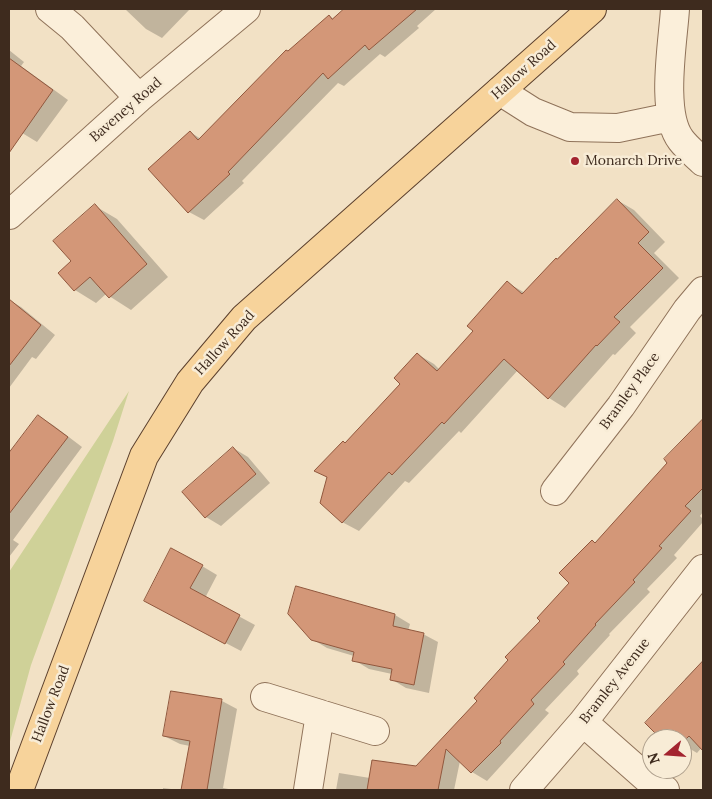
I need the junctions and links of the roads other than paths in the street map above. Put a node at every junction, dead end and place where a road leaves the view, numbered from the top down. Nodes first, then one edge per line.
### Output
1 (50, 9) edge
2 (246, 9) edge
3 (592, 9) edge
4 (675, 9) edge
5 (500, 91) junction
6 (139, 98) junction
7 (671, 117) junction
8 (703, 162) edge
9 (9, 215) edge
10 (703, 291) edge
11 (555, 491) dead end
12 (703, 568) edge
13 (265, 697) dead end
14 (320, 714) junction
15 (583, 722) junction
16 (375, 731) dead end
17 (19, 790) edge
18 (308, 790) edge
19 (524, 790) edge
20 (665, 790) edge

1 - 6 street
2 - 6 street, Baveney Road
3 - 5 main road, Hallow Road
4 - 7 street
5 - 7 street
5 - 17 main road, Hallow Road
6 - 9 street, Baveney Road
7 - 8 street
10 - 11 street, Bramley Place
12 - 15 street, Bramley Avenue
13 - 14 street
14 - 16 street
14 - 18 street
15 - 19 street, Bramley Avenue
15 - 20 street

